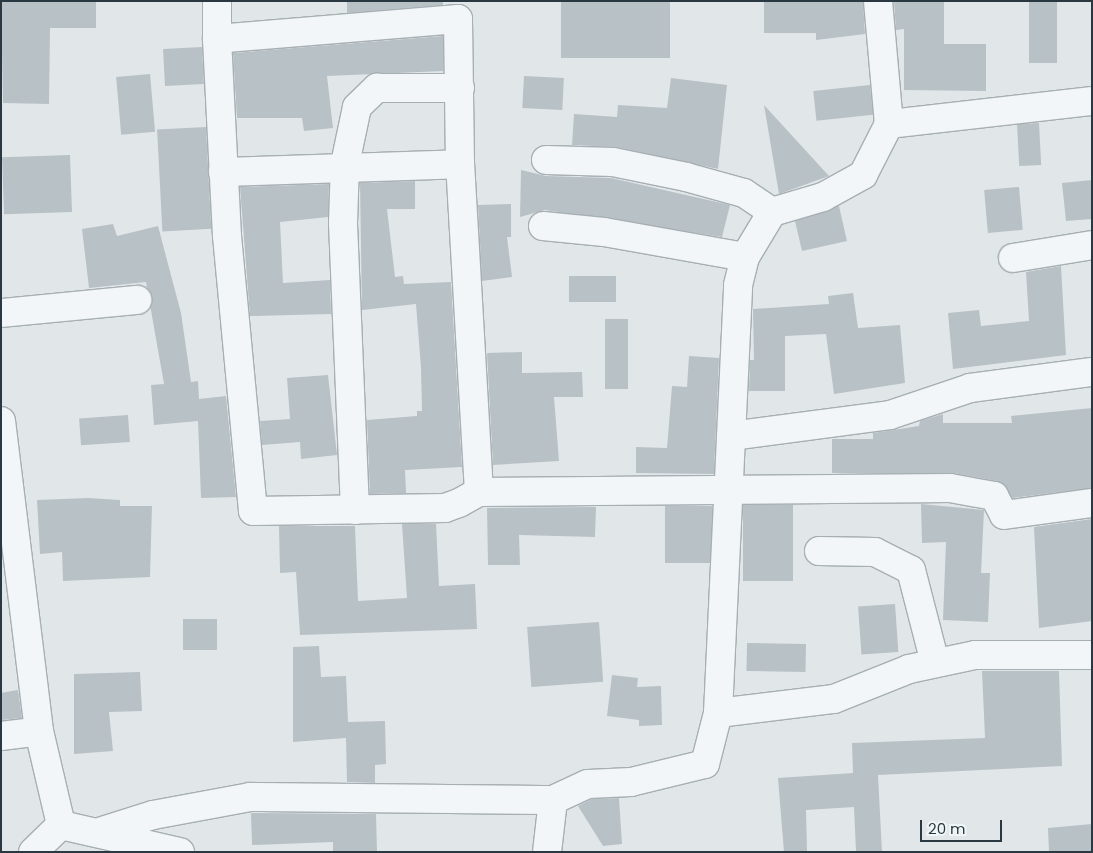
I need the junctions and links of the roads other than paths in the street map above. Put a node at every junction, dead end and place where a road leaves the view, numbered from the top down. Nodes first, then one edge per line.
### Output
1 (217, 1) edge
2 (878, 1) edge
3 (461, 10) edge
4 (217, 39) junction
5 (460, 88) junction
6 (1092, 101) edge
7 (888, 124) junction
8 (546, 160) dead end
9 (345, 164) junction
10 (460, 164) junction
11 (224, 172) junction
12 (772, 212) junction
13 (543, 226) dead end
14 (1092, 245) edge
15 (745, 257) junction
16 (1013, 258) dead end
17 (137, 300) dead end
18 (1, 312) edge
19 (1092, 372) edge
20 (1, 420) edge
21 (732, 436) junction
22 (730, 488) junction
23 (479, 492) junction
24 (1092, 503) edge
25 (355, 510) junction
26 (819, 551) dead end
27 (1092, 655) edge
28 (936, 664) junction
29 (718, 713) junction
30 (39, 731) junction
31 (1, 736) edge
32 (553, 800) junction
33 (61, 824) junction
34 (117, 840) edge
35 (33, 852) edge
36 (180, 852) edge
37 (546, 852) edge

1 - 4 street
2 - 7 street
3 - 4 street
3 - 5 street
4 - 11 street
5 - 9 street
5 - 10 street
6 - 7 street
7 - 12 street
8 - 12 street
9 - 10 street
9 - 11 street
9 - 25 street
10 - 23 street
11 - 25 street
12 - 15 street
13 - 15 street
14 - 16 street
15 - 21 street
17 - 18 street
19 - 21 street
20 - 30 street
21 - 22 street
22 - 23 street
22 - 24 street
22 - 29 street
23 - 25 street
26 - 28 street
27 - 28 street
28 - 29 street
29 - 32 street
30 - 31 street
30 - 33 street
32 - 34 street
32 - 37 street
33 - 34 street
33 - 35 street
34 - 36 street

